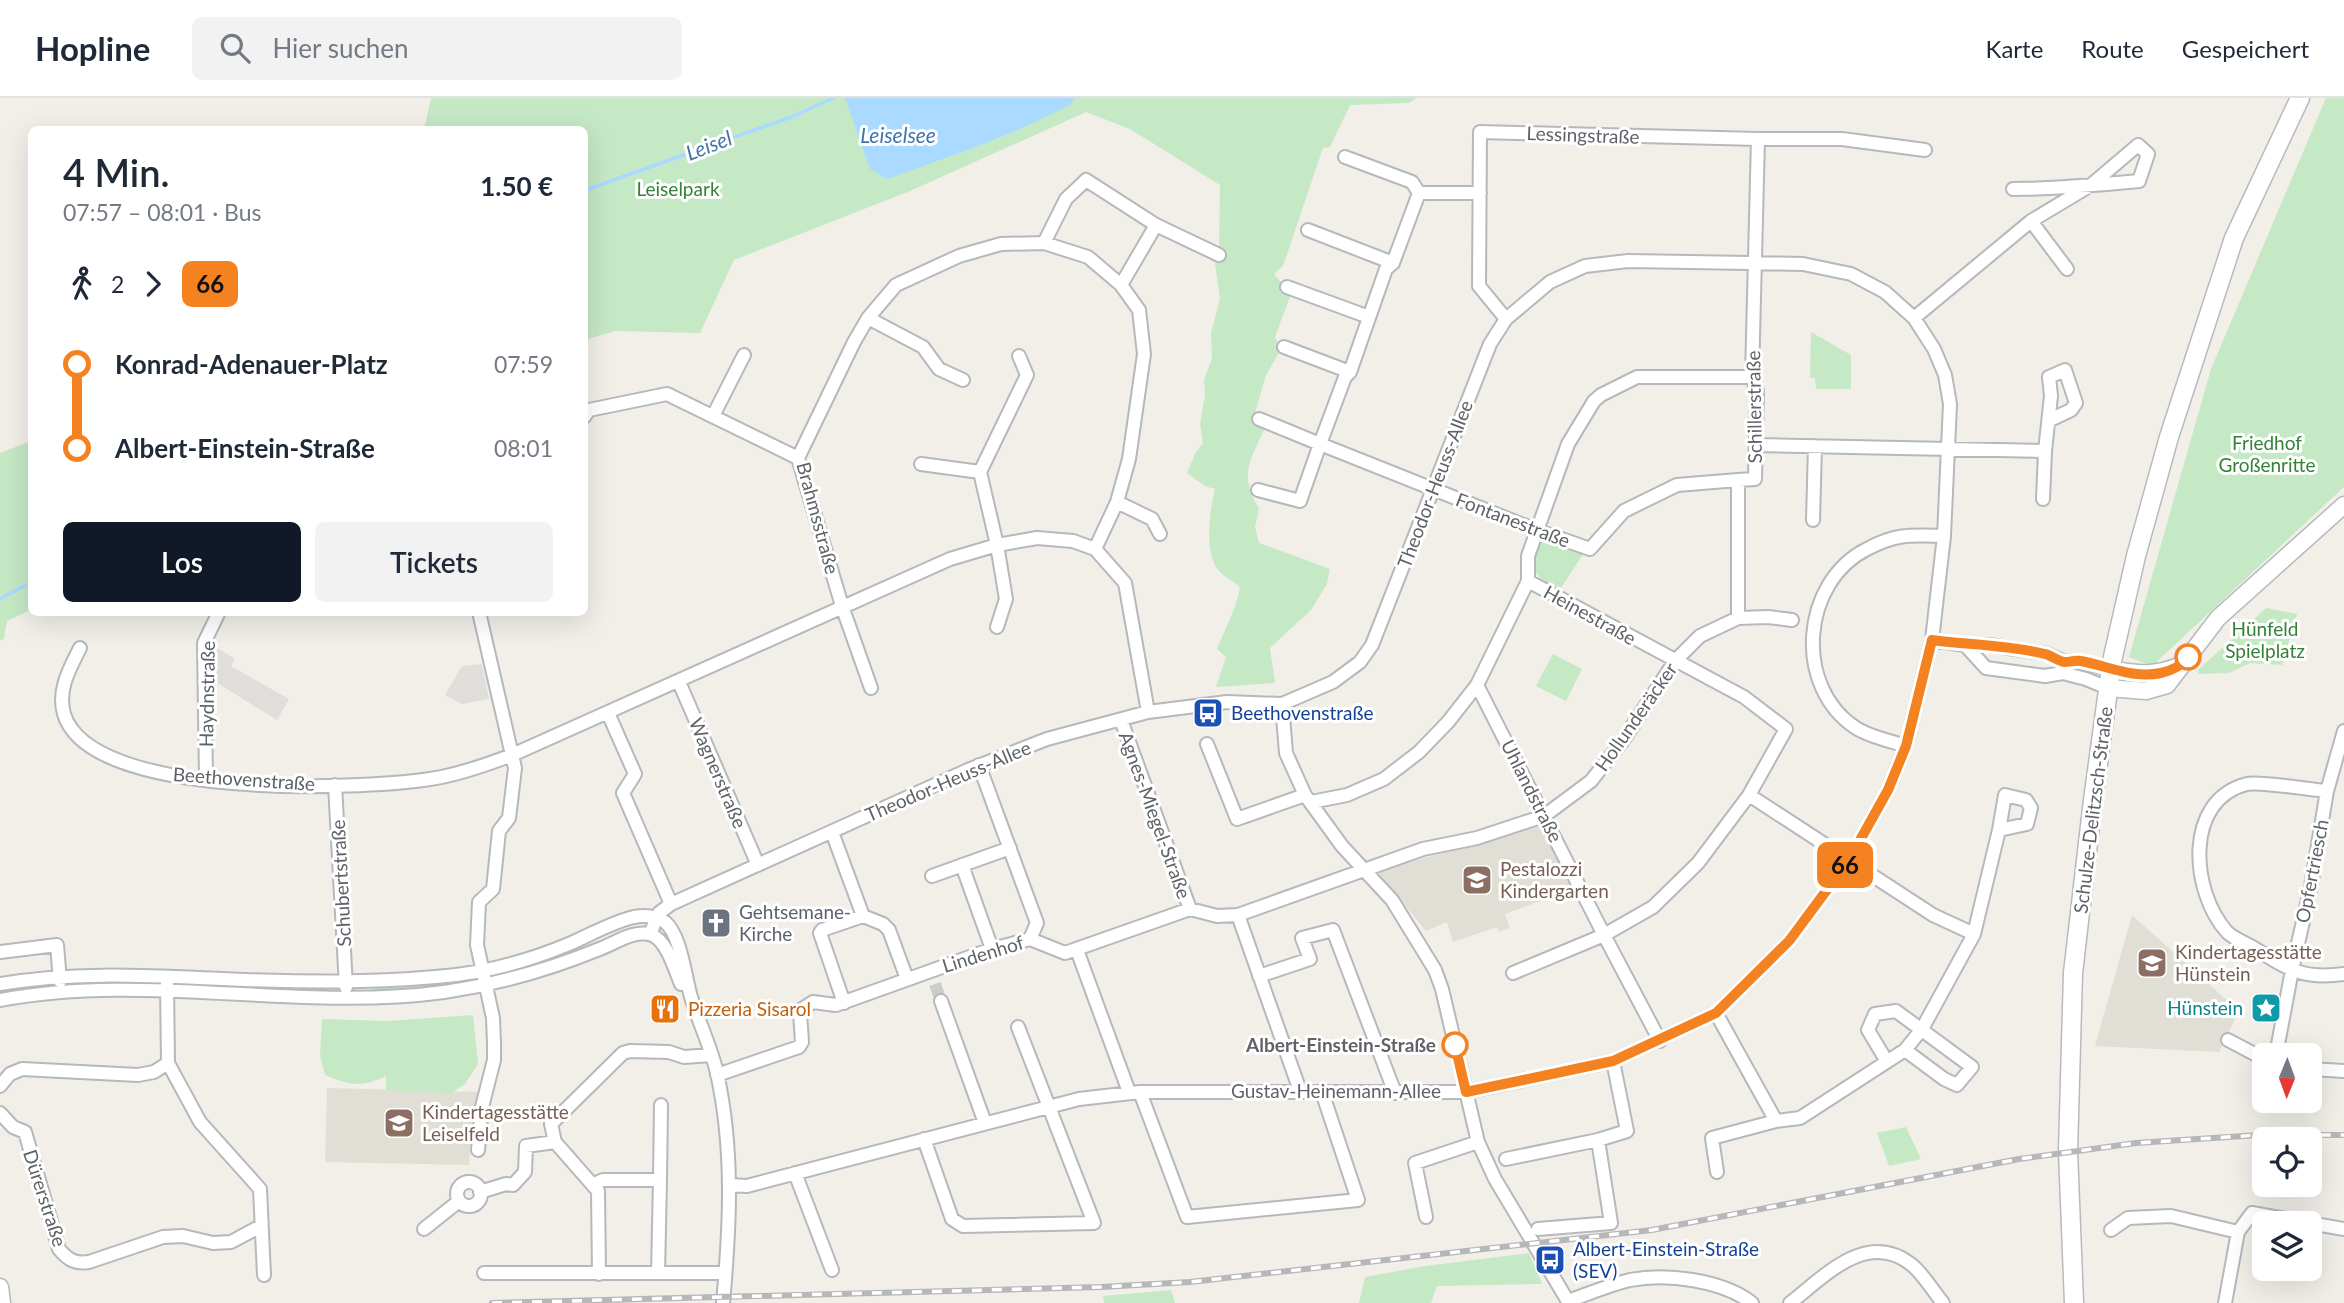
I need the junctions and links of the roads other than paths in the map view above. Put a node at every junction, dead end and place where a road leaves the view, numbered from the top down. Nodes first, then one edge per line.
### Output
1 (2300, 98) edge
2 (1758, 139) junction
3 (1925, 150) dead end
4 (1345, 157) dead end
5 (2013, 189) dead end
6 (1419, 193) junction
7 (1480, 193) junction
8 (2031, 221) junction
9 (1156, 225) junction
10 (1308, 230) dead end
11 (1045, 243) junction
12 (1219, 255) dead end
13 (1393, 263) junction
14 (1754, 263) junction
15 (2067, 269) dead end
16 (1121, 285) junction
17 (1287, 287) dead end
18 (1369, 317) junction
19 (868, 318) junction
20 (1914, 318) junction
21 (1506, 319) junction
22 (1284, 347) dead end
23 (744, 355) dead end
24 (1019, 356) dead end
25 (1350, 372) junction
26 (1752, 377) junction
27 (963, 380) dead end
28 (588, 411) edge
29 (713, 416) junction
30 (1259, 419) dead end
31 (2050, 420) dead end
32 (1320, 444) junction
33 (1756, 445) junction
34 (1815, 446) junction
35 (1949, 450) junction
36 (2045, 451) junction
37 (799, 458) junction
38 (921, 464) dead end
39 (980, 472) junction
40 (1738, 480) junction
41 (1434, 489) junction
42 (1258, 490) dead end
43 (2043, 499) dead end
44 (1117, 502) junction
45 (2344, 505) edge
46 (1813, 520) dead end
47 (1536, 530) junction
48 (1160, 534) dead end
49 (1944, 536) junction
50 (997, 545) junction
51 (1095, 549) junction
52 (1528, 581) junction
53 (842, 606) junction
54 (217, 616) edge
55 (480, 616) edge
56 (1738, 618) junction
57 (1792, 620) dead end
58 (997, 628) dead end
59 (1932, 640) junction
60 (1965, 645) junction
61 (80, 648) dead end
62 (1675, 661) junction
63 (2184, 664) junction
64 (2064, 667) junction
65 (2110, 670) junction
66 (679, 682) junction
67 (1477, 685) junction
68 (871, 688) dead end
69 (2108, 688) junction
70 (1282, 704) junction
71 (1148, 712) junction
72 (608, 713) junction
73 (1121, 720) junction
74 (2344, 731) edge
75 (1207, 744) dead end
76 (1906, 746) junction
77 (512, 755) junction
78 (979, 765) junction
79 (206, 780) junction
80 (335, 785) junction
81 (2327, 791) junction
82 (1749, 795) junction
83 (1308, 798) junction
84 (1544, 816) junction
85 (1999, 830) dead end
86 (832, 832) junction
87 (1010, 848) junction
88 (1849, 860) junction
89 (758, 865) junction
90 (962, 865) junction
91 (1364, 871) junction
92 (932, 876) dead end
93 (671, 904) junction
94 (1190, 909) junction
95 (1238, 915) junction
96 (863, 916) junction
97 (657, 918) junction
98 (650, 934) junction
99 (1604, 934) junction
100 (1974, 934) junction
101 (1030, 939) junction
102 (992, 949) junction
103 (1077, 950) junction
104 (0, 952) edge
105 (2291, 970) junction
106 (482, 971) junction
107 (930, 971) junction
108 (1513, 973) dead end
109 (2344, 974) edge
110 (60, 976) junction
111 (167, 976) junction
112 (1259, 976) junction
113 (907, 979) junction
114 (346, 981) junction
115 (0, 984) edge
116 (486, 984) junction
117 (935, 984) tunnel mouth
118 (167, 990) junction
119 (61, 992) junction
120 (690, 995) junction
121 (346, 998) junction
122 (0, 1000) edge
123 (941, 1001) tunnel mouth
124 (844, 1003) junction
125 (1716, 1013) junction
126 (1018, 1027) dead end
127 (1922, 1029) junction
128 (2228, 1040) dead end
129 (1661, 1041) junction
130 (2279, 1043) edge
131 (1905, 1049) junction
132 (2252, 1053) edge
133 (712, 1055) junction
134 (1886, 1060) junction
135 (1613, 1061) junction
136 (168, 1063) junction
137 (2322, 1070) edge
138 (2344, 1071) edge
139 (717, 1074) junction
140 (0, 1086) edge
141 (1134, 1092) junction
142 (1297, 1092) junction
143 (1322, 1092) junction
144 (1466, 1092) junction
145 (1395, 1093) junction
146 (661, 1105) dead end
147 (1048, 1105) junction
148 (0, 1112) edge
149 (1776, 1121) junction
150 (985, 1123) junction
151 (924, 1139) junction
152 (1598, 1140) junction
153 (1478, 1142) junction
154 (557, 1144) junction
155 (478, 1150) dead end
156 (1506, 1159) dead end
157 (1717, 1172) dead end
158 (796, 1173) junction
159 (660, 1180) junction
160 (594, 1184) junction
161 (731, 1185) junction
162 (1426, 1217) dead end
163 (261, 1226) junction
164 (424, 1229) dead end
165 (1538, 1229) dead end
166 (2344, 1229) edge
167 (2111, 1230) dead end
168 (2238, 1232) junction
169 (832, 1270) dead end
170 (484, 1272) dead end
171 (658, 1273) junction
172 (725, 1273) junction
173 (599, 1274) junction
174 (264, 1275) dead end
175 (0, 1287) edge
176 (1568, 1302) edge
177 (2, 1303) edge
178 (723, 1303) edge
179 (1752, 1303) edge
180 (1790, 1303) edge
181 (1943, 1303) edge
182 (2074, 1303) edge
183 (2225, 1303) edge

1 - 65 main road, Schulze-Delitzsch-Straße
2 - 3 street
2 - 7 street, Lessingstraße
2 - 14 street
4 - 6 street
5 - 8 street
6 - 7 street
6 - 13 street
7 - 21 street, Lessingstraße
8 - 15 street
8 - 20 street
9 - 11 street
9 - 12 street
9 - 16 street
10 - 13 street
11 - 16 street, Brahmsstraße
11 - 19 street, Brahmsstraße
13 - 18 street
14 - 20 street, Theodor-Heuss-Allee
14 - 21 street, Theodor-Heuss-Allee
14 - 26 street, Schillerstraße
16 - 44 street, Brahmsstraße
17 - 18 street
18 - 25 street
19 - 27 street
19 - 37 street, Brahmsstraße
20 - 35 street, Theodor-Heuss-Allee
21 - 41 street, Theodor-Heuss-Allee
22 - 25 street
23 - 29 street
24 - 39 street
25 - 32 street
26 - 33 street, Schillerstraße
26 - 47 street, Heinestraße
28 - 29 street
29 - 37 street
30 - 32 street, Fontanestraße
31 - 36 street
32 - 41 street, Fontanestraße
32 - 42 street
33 - 34 street
33 - 40 street, Schillerstraße
34 - 35 street
34 - 46 street
35 - 36 street
35 - 49 street, Theodor-Heuss-Allee
36 - 43 street
37 - 53 street, Brahmsstraße
38 - 39 street
39 - 50 street
40 - 47 street, Fontanestraße
40 - 56 street, Schillerstraße
41 - 47 street, Fontanestraße
41 - 70 street, Theodor-Heuss-Allee
44 - 48 street
44 - 51 street, Brahmsstraße
45 - 63 street
47 - 52 street, Heinestraße
49 - 59 street, Theodor-Heuss-Allee
49 - 76 street
50 - 51 street, Beethovenstraße
50 - 53 street, Beethovenstraße
50 - 58 street
51 - 71 street
52 - 62 street, Heinestraße
52 - 67 street
53 - 66 street, Beethovenstraße
53 - 68 street, Brahmsstraße
54 - 79 street, Haydnstraße
55 - 77 street
56 - 57 street, Hollunderäcker
56 - 62 street, Hollunderäcker
59 - 60 street
59 - 76 street, Gustav-Heinemann-Allee
60 - 64 street
60 - 64 street
61 - 79 street, Beethovenstraße
62 - 82 street, Heinestraße
62 - 84 street, Hollunderäcker
63 - 65 street
63 - 69 street
64 - 65 street
64 - 69 street
65 - 69 main road, Schulze-Delitzsch-Straße
66 - 72 street, Beethovenstraße
66 - 89 street, Wagnerstraße
67 - 83 street
67 - 84 street, Uhlandstraße
69 - 182 main road, Schulze-Delitzsch-Straße
70 - 71 street, Theodor-Heuss-Allee
70 - 83 street
71 - 73 street, Theodor-Heuss-Allee
72 - 77 street, Beethovenstraße
72 - 93 street
73 - 78 street, Theodor-Heuss-Allee
73 - 94 street, Agnes-Miegel-Straße
74 - 81 street, Opfertriesch
75 - 83 street
76 - 88 street, Gustav-Heinemann-Allee
77 - 80 street, Beethovenstraße
77 - 106 street
78 - 86 street, Theodor-Heuss-Allee
78 - 87 street
79 - 80 street, Beethovenstraße
80 - 114 street, Schubertstraße
81 - 105 street, Opfertriesch
81 - 105 street
82 - 88 street
82 - 99 street, Heinestraße
83 - 91 street
84 - 91 street, Hollunderäcker
84 - 99 street, Uhlandstraße
85 - 100 street
86 - 89 street, Theodor-Heuss-Allee
86 - 96 street
87 - 90 street
87 - 101 street
88 - 100 street
88 - 125 street, Gustav-Heinemann-Allee
89 - 93 street, Theodor-Heuss-Allee
90 - 92 street
90 - 102 street
91 - 95 street
91 - 144 street
93 - 97 street, Theodor-Heuss-Allee
94 - 95 street
94 - 103 street, Lindenhof
95 - 112 street
96 - 113 street
96 - 124 street
97 - 98 street, Theodor-Heuss-Allee
97 - 106 street
97 - 120 street
98 - 116 street
98 - 120 street
99 - 108 street
99 - 129 street, Uhlandstraße
100 - 127 street
101 - 102 street, Lindenhof
101 - 103 street, Lindenhof
102 - 107 street, Lindenhof
103 - 141 street
104 - 110 street
105 - 109 street
105 - 130 street, Opfertriesch
106 - 114 street
106 - 116 street
107 - 113 street, Lindenhof
107 - 117 street
110 - 111 street
110 - 115 street
110 - 119 street
111 - 114 street
111 - 118 street
112 - 142 street
112 - 145 street
113 - 124 street, Lindenhof
114 - 121 street
116 - 121 street
116 - 155 street
118 - 119 street
118 - 121 street
118 - 136 street
119 - 122 street
120 - 133 street
123 - 150 street
124 - 139 street, Lindenhof
125 - 129 street, Gustav-Heinemann-Allee
125 - 149 street
126 - 147 street
127 - 131 street
127 - 131 street
127 - 134 street
128 - 132 street
129 - 135 street, Gustav-Heinemann-Allee
131 - 134 street
133 - 139 street
133 - 154 street
134 - 149 street
135 - 144 street, Gustav-Heinemann-Allee
135 - 152 street
136 - 140 street
136 - 163 street
137 - 138 street
139 - 161 street
141 - 142 street, Gustav-Heinemann-Allee
141 - 143 street
141 - 147 street, Gustav-Heinemann-Allee
142 - 143 street, Gustav-Heinemann-Allee
143 - 145 street, Gustav-Heinemann-Allee
144 - 145 street, Gustav-Heinemann-Allee
144 - 153 street
146 - 159 street
147 - 150 street, Gustav-Heinemann-Allee
147 - 151 street
148 - 163 street, Dürerstraße
149 - 157 street
150 - 151 street, Gustav-Heinemann-Allee
151 - 158 street, Gustav-Heinemann-Allee
152 - 156 street
152 - 165 street
153 - 162 street
153 - 176 street
154 - 160 street
154 - 164 street
158 - 161 street, Gustav-Heinemann-Allee
158 - 169 street
159 - 160 street
159 - 171 street
160 - 173 street
161 - 172 street
163 - 174 street
166 - 168 street
167 - 168 street
168 - 183 street
170 - 173 street
171 - 172 street
171 - 173 street
172 - 178 street
175 - 177 street
176 - 179 street
180 - 181 street

